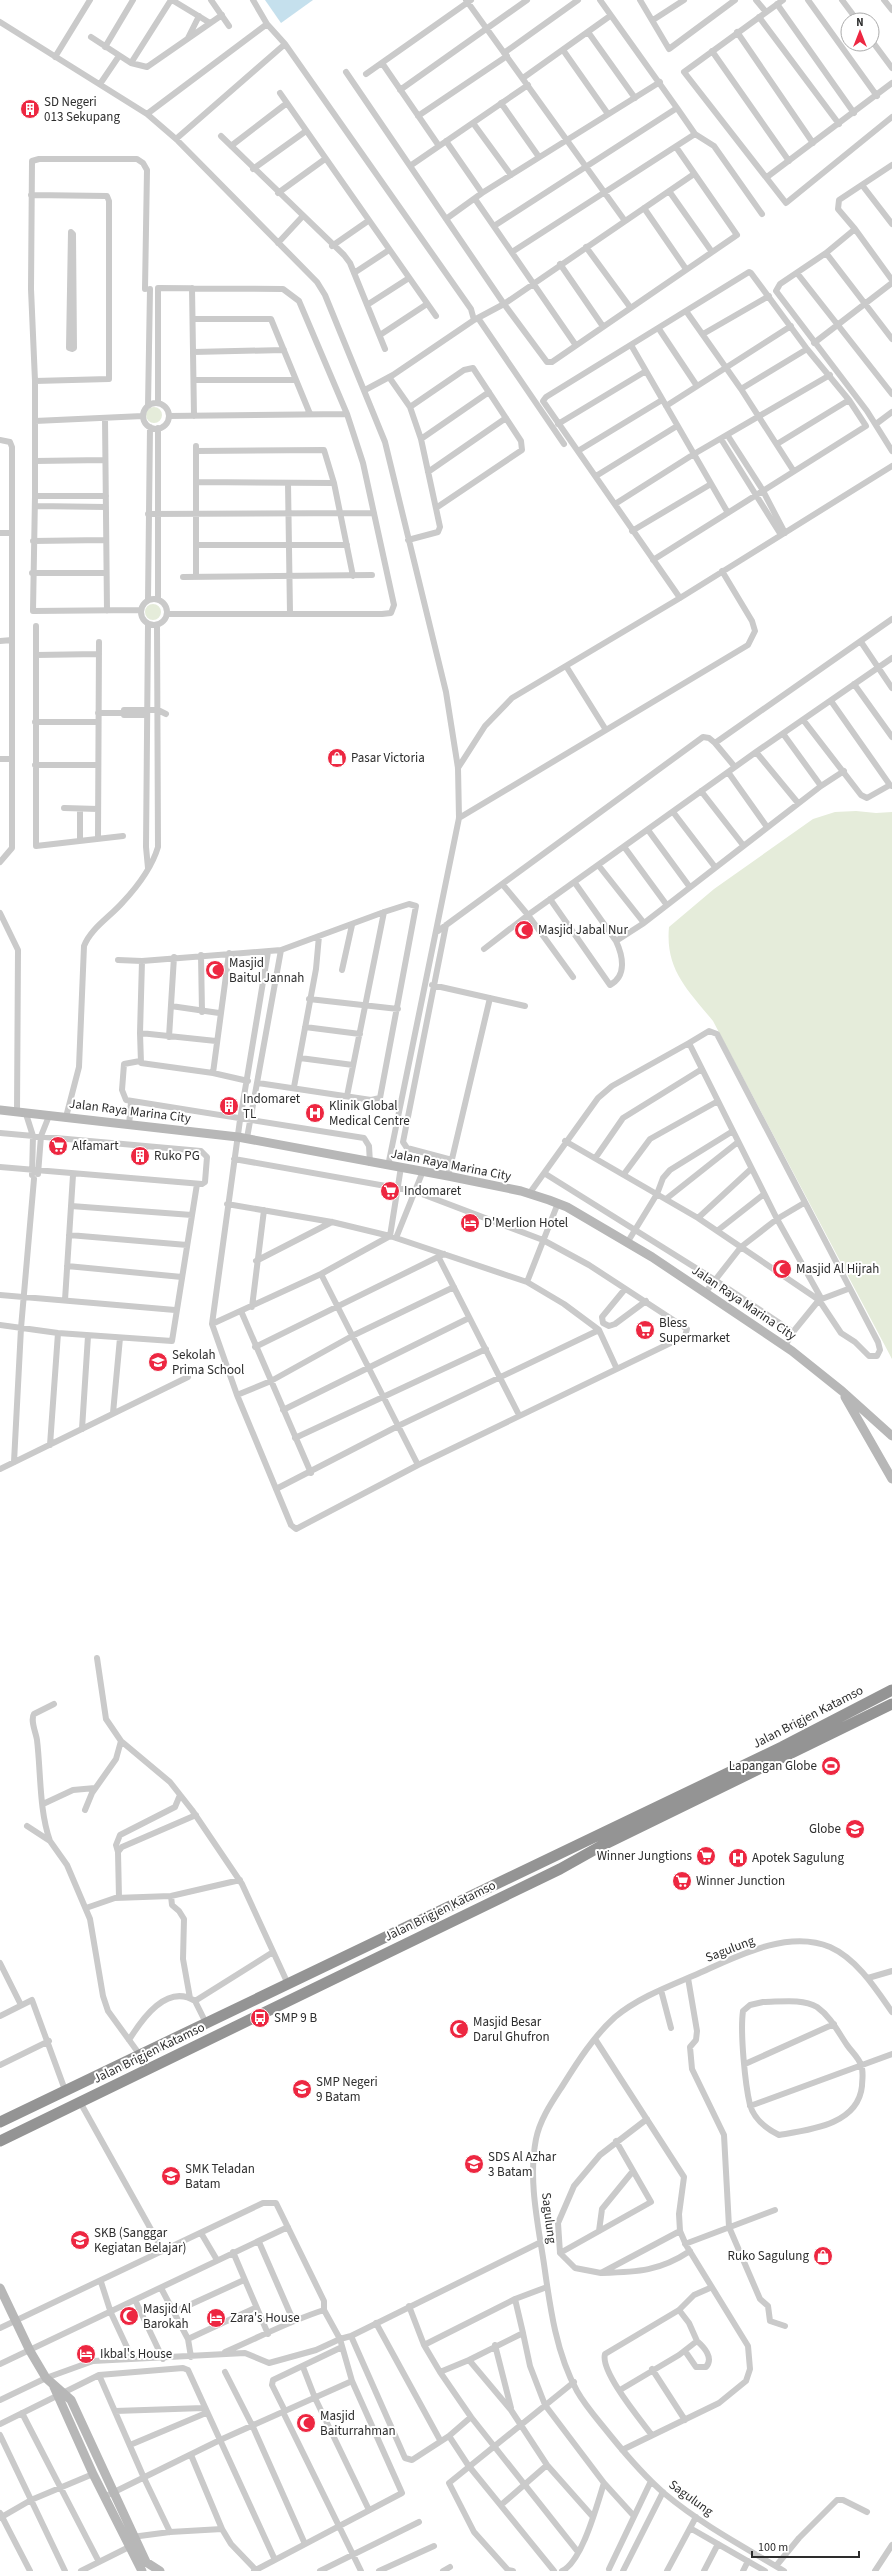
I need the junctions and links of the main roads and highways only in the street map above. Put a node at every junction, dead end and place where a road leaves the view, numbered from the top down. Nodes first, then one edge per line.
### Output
1 (0, 1110) edge
2 (842, 1390) junction
3 (892, 1436) edge
4 (892, 1479) edge
5 (892, 1690) edge
6 (892, 1704) edge
7 (638, 1816) junction
8 (643, 1827) junction
9 (0, 2122) edge
10 (0, 2142) edge
11 (0, 2288) edge
12 (61, 2397) junction
13 (138, 2553) junction
14 (142, 2571) edge
15 (160, 2571) edge

1 - 2 main road, Jalan Raya Marina City
2 - 3 main road, Jalan Raya Marina City
2 - 4 main road, Jalan Raya Marina City
5 - 7 highway, Jalan Brigjen Katamso
6 - 8 highway, Jalan Brigjen Katamso
7 - 8 highway
7 - 9 highway, Jalan Brigjen Katamso
8 - 10 highway, Jalan Brigjen Katamso
11 - 12 main road
12 - 13 main road
12 - 13 main road
13 - 14 main road
13 - 15 main road

